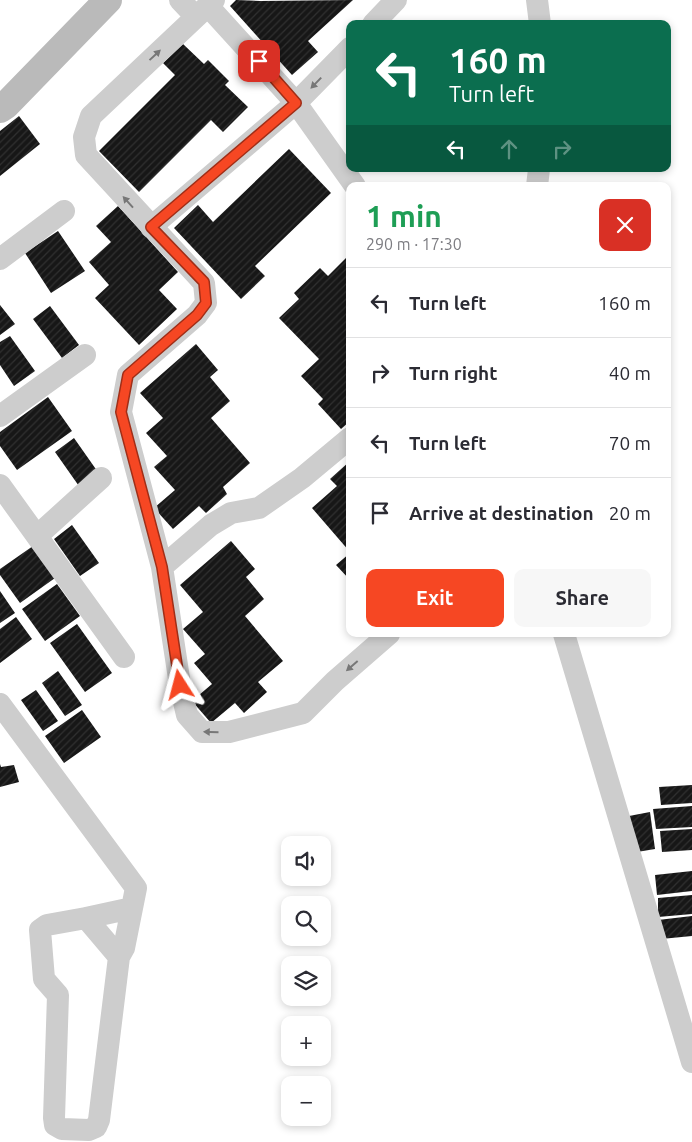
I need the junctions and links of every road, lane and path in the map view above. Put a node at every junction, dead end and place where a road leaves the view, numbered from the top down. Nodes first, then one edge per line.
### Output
1 (108, 0) edge
2 (180, 0) edge
3 (396, 0) edge
4 (537, 0) edge
5 (206, 8) edge
6 (377, 20) edge
7 (540, 20) edge
8 (346, 52) edge
9 (296, 103) junction
10 (0, 109) edge
11 (352, 182) edge
12 (64, 211) dead end
13 (151, 227) junction
14 (0, 259) edge
15 (85, 355) dead end
16 (0, 416) edge
17 (346, 441) edge
18 (101, 478) dead end
19 (0, 485) edge
20 (37, 536) junction
21 (162, 567) junction
22 (386, 637) edge
23 (565, 637) edge
24 (124, 657) dead end
25 (1, 707) edge
26 (132, 908) junction
27 (86, 918) junction
28 (119, 957) junction
29 (692, 1062) edge

1 - 10 main road
2 - 5 street
3 - 6 street
4 - 7 street
5 - 9 street
13 -> 5 street
8 -> 9 street
9 - 11 street
9 - 13 street
12 - 14 street
13 - 21 street
15 - 16 street
17 - 21 street
18 - 20 street
19 - 20 street
20 - 24 street
22 -> 21 street
23 - 29 street
25 - 26 street
26 - 27 street
26 - 28 street
27 - 28 street
27 - 28 street

